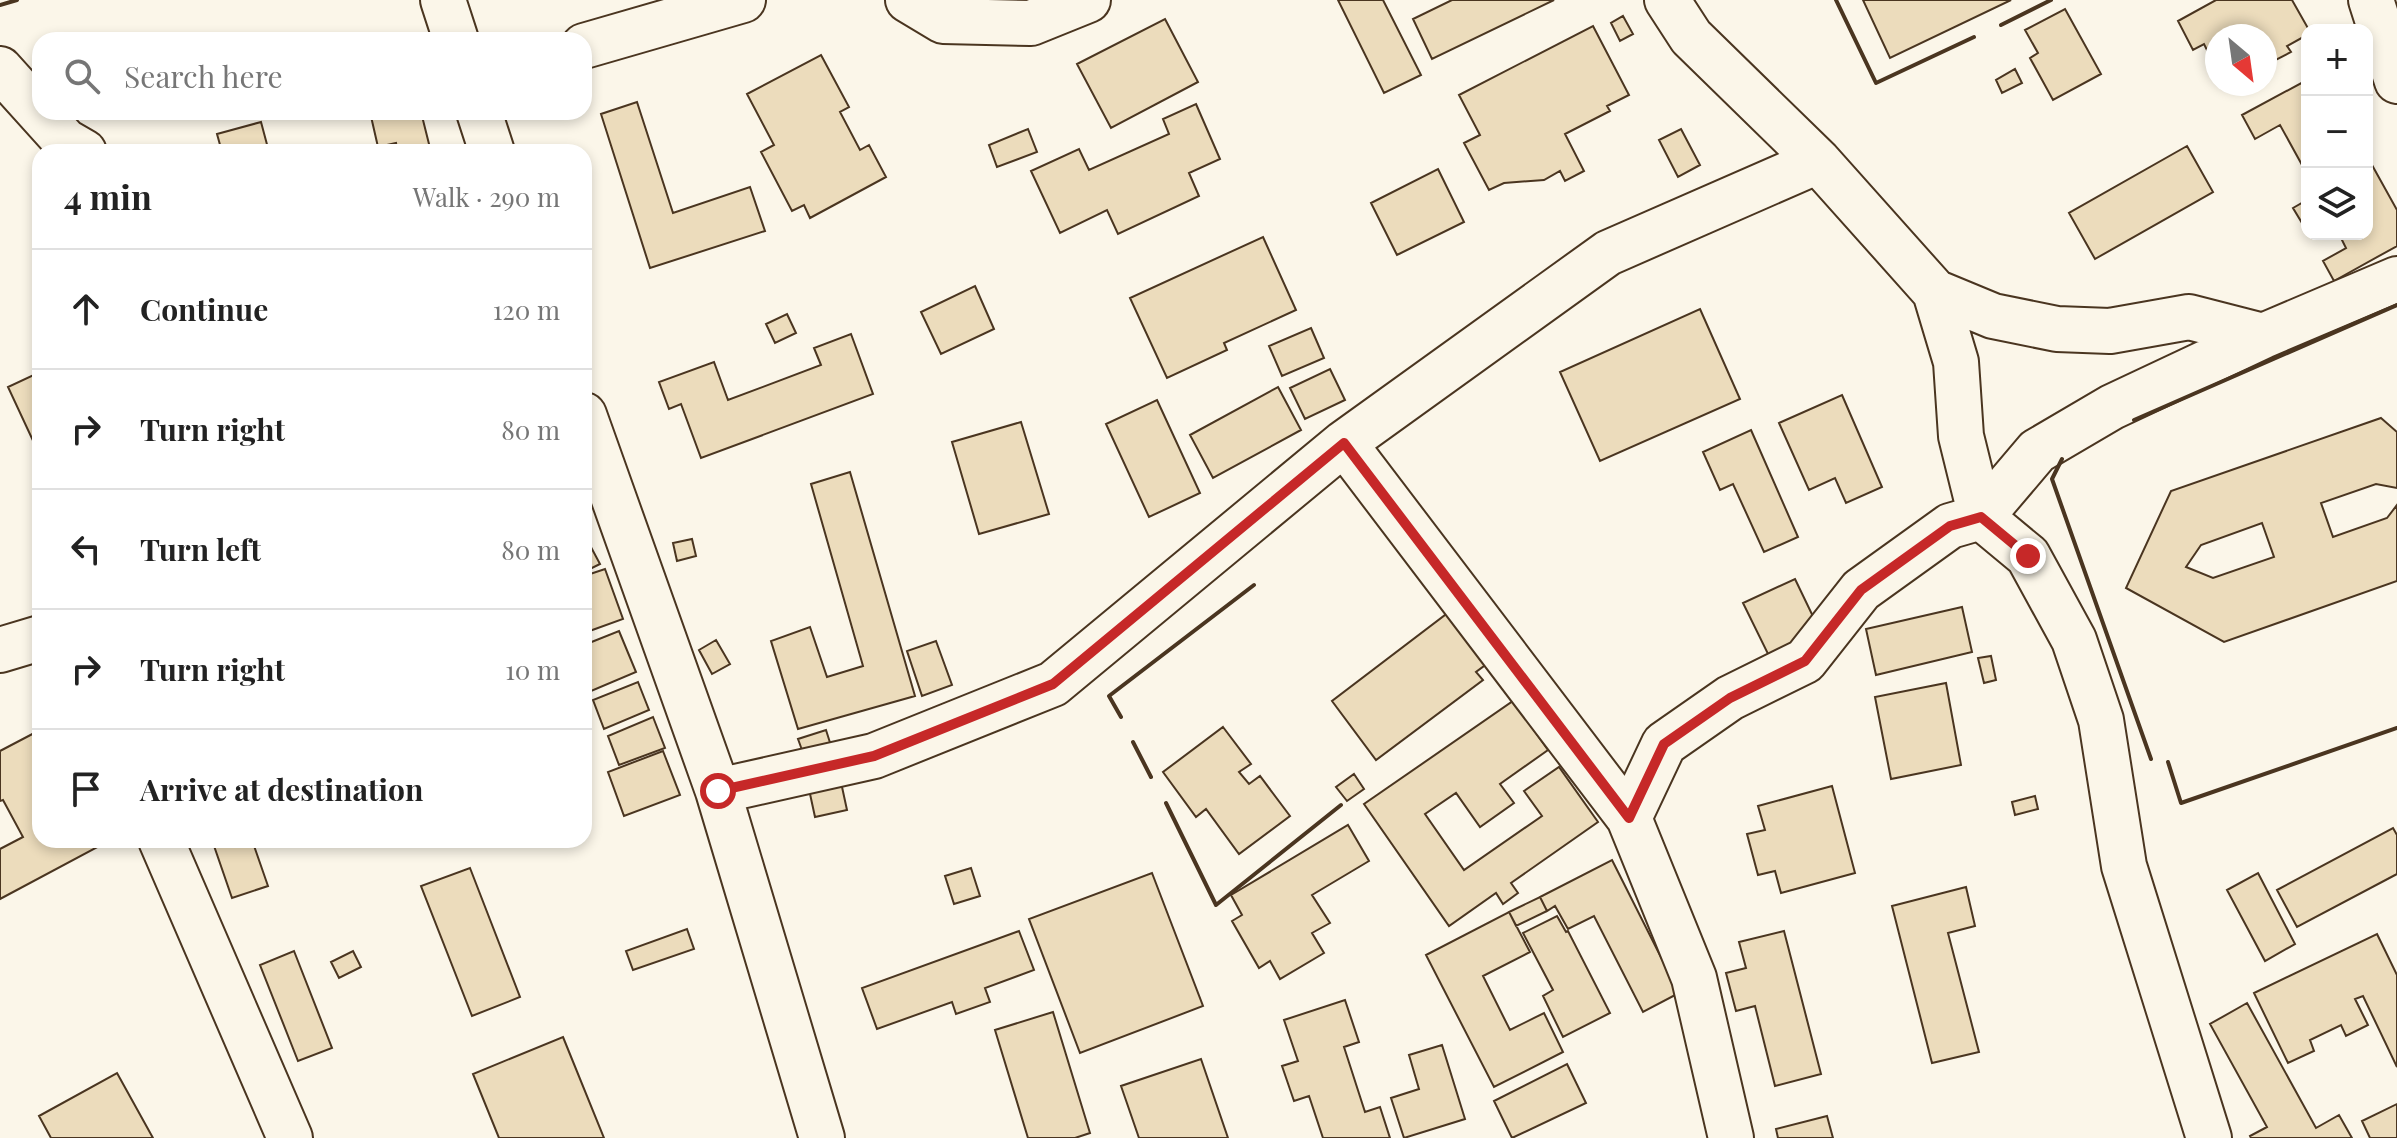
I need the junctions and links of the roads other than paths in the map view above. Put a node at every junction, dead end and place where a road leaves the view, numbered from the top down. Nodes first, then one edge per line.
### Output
1 (443, 0) edge
2 (743, 0) edge
3 (908, 0) edge
4 (1088, 0) edge
5 (1667, 0) edge
6 (2371, 0) edge
7 (453, 32) edge
8 (592, 44) edge
9 (0, 69) edge
10 (2397, 81) edge
11 (32, 104) edge
12 (46, 120) edge
13 (482, 120) edge
14 (70, 144) edge
15 (489, 144) edge
16 (1818, 161) junction
17 (2397, 279) edge
18 (1935, 292) junction
19 (2263, 336) junction
20 (592, 441) edge
21 (1344, 443) junction
22 (1981, 517) junction
23 (32, 640) edge
24 (0, 650) edge
25 (718, 791) junction
26 (1629, 818) junction
27 (164, 848) edge
28 (290, 1138) edge
29 (822, 1138) edge
30 (1731, 1138) edge
31 (2209, 1138) edge

1 - 7 street
2 - 8 street
3 - 4 street
5 - 16 street
6 - 10 street
9 - 11 street
12 - 14 street
13 - 15 street
16 - 18 street
16 - 21 street
17 - 19 street
18 - 19 street
18 - 22 street
19 - 22 street
20 - 25 street
21 - 25 street
21 - 26 street
22 - 26 street
22 - 31 street
23 - 24 street
25 - 29 street
26 - 30 street
27 - 28 street

